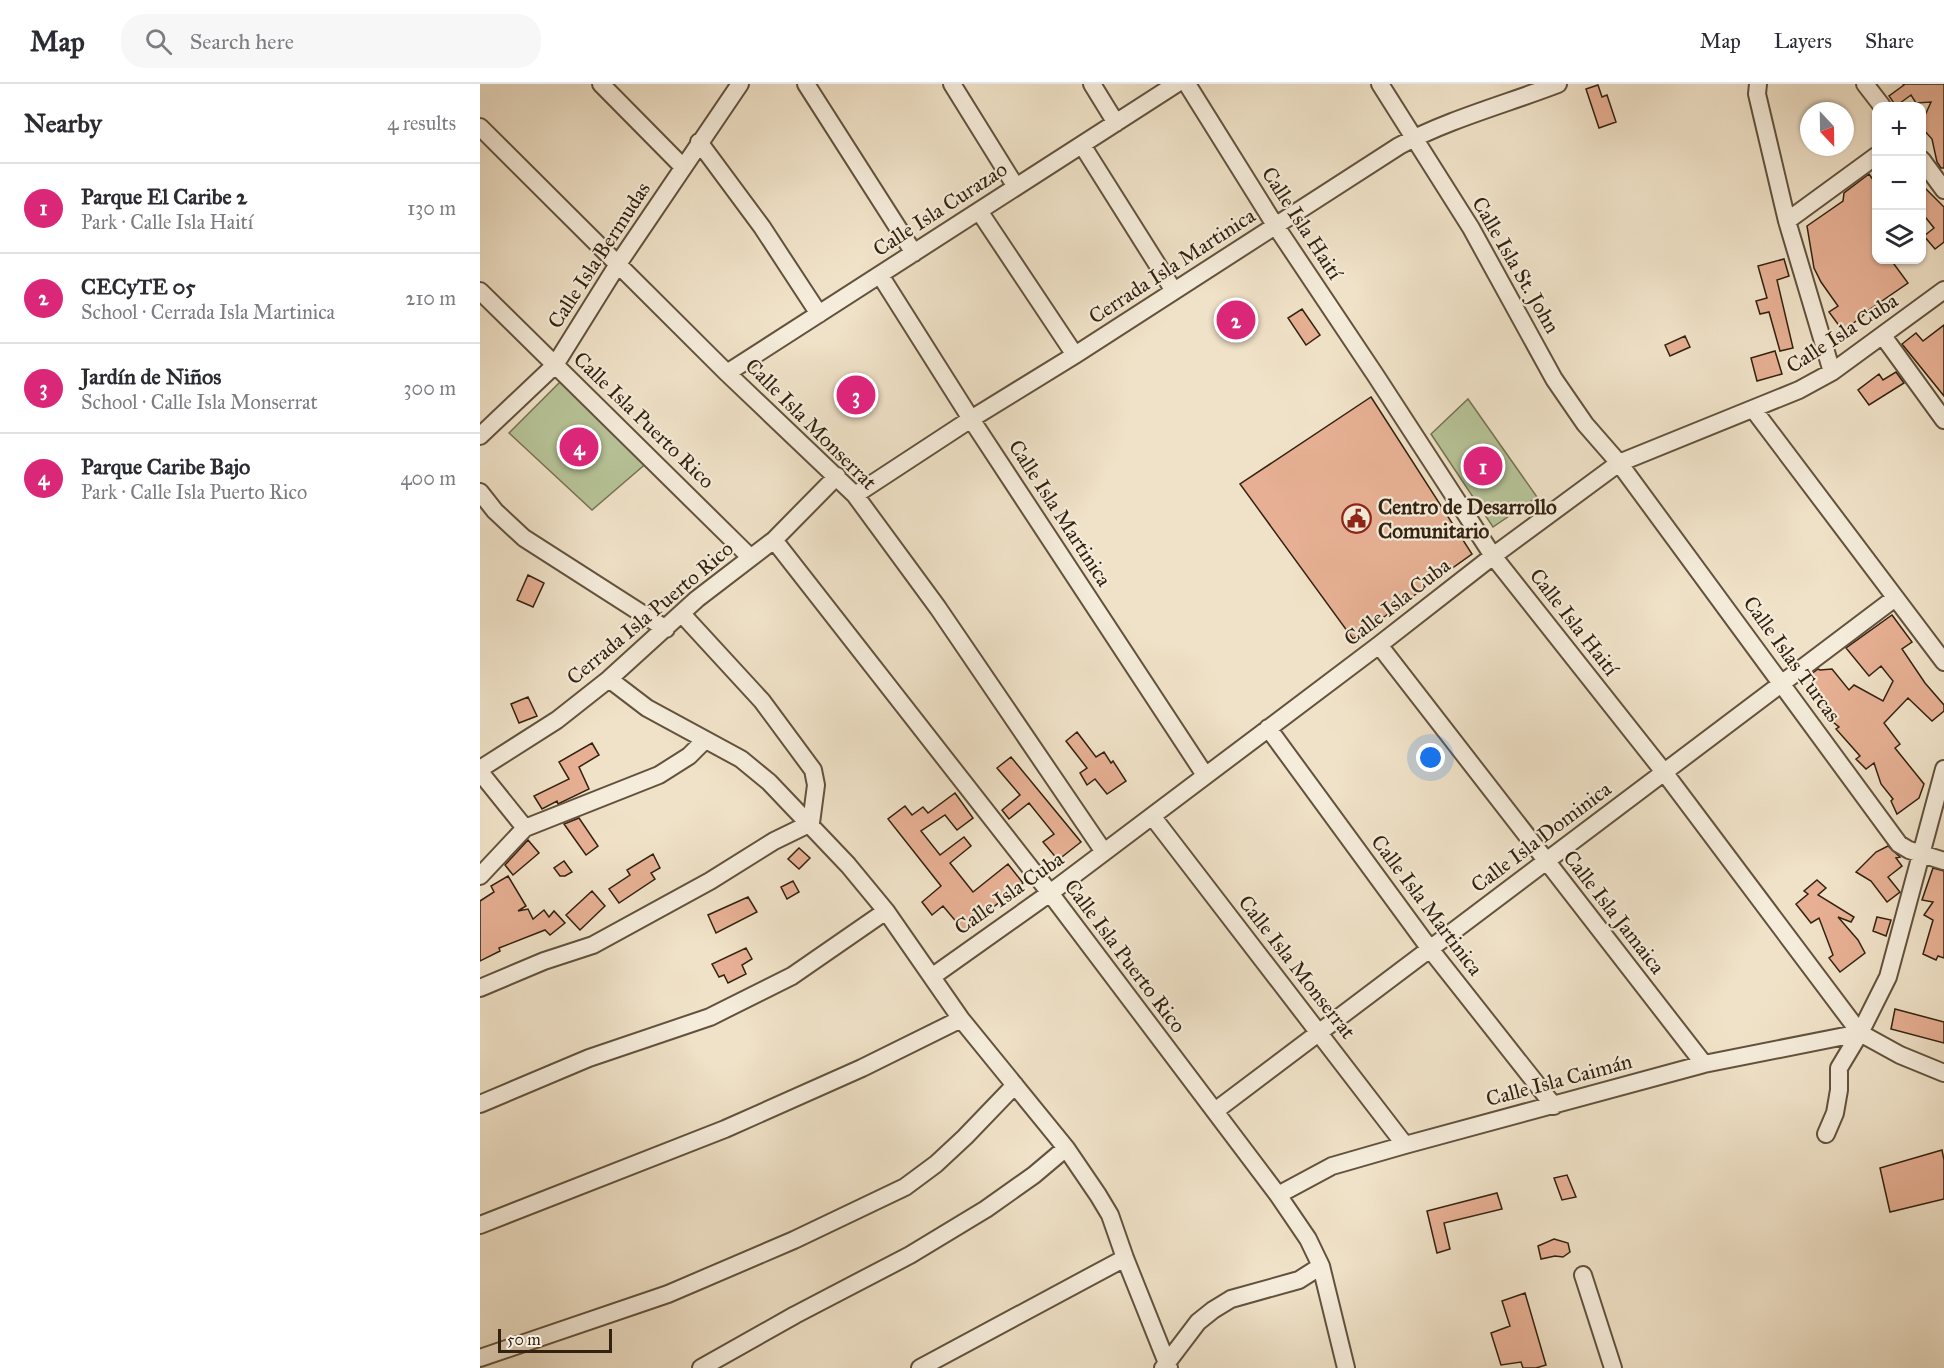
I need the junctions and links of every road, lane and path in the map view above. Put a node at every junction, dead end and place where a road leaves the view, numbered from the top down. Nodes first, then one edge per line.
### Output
1 (601, 84) edge
2 (740, 84) edge
3 (806, 84) edge
4 (952, 84) edge
5 (1092, 84) edge
6 (1176, 84) edge
7 (1187, 84) edge
8 (1380, 84) edge
9 (1558, 84) edge
10 (1758, 84) edge
11 (1865, 84) edge
12 (1530, 89) edge
13 (1879, 102) edge
14 (1116, 123) junction
15 (480, 127) edge
16 (1415, 138) junction
17 (699, 142) junction
18 (1082, 145) junction
19 (1872, 159) edge
20 (1926, 165) edge
21 (683, 167) junction
22 (1016, 187) junction
23 (1944, 190) edge
24 (980, 211) junction
25 (1787, 221) junction
26 (1275, 225) junction
27 (914, 253) junction
28 (618, 264) junction
29 (880, 275) junction
30 (1944, 290) edge
31 (480, 291) edge
32 (1174, 291) junction
33 (819, 314) junction
34 (1883, 336) junction
35 (1075, 355) junction
36 (555, 365) junction
37 (1832, 372) junction
38 (728, 373) junction
39 (1754, 410) junction
40 (971, 418) junction
41 (1944, 420) edge
42 (480, 436) edge
43 (1619, 463) junction
44 (837, 476) junction
45 (480, 492) edge
46 (855, 495) junction
47 (774, 540) junction
48 (750, 556) junction
49 (1493, 556) junction
50 (1895, 598) junction
51 (682, 614) junction
52 (666, 629) junction
53 (1379, 645) junction
54 (1944, 662) edge
55 (609, 680) junction
56 (1782, 683) junction
57 (1268, 728) junction
58 (705, 740) junction
59 (1944, 770) edge
60 (480, 771) edge
61 (1664, 772) junction
62 (1205, 775) junction
63 (1152, 816) junction
64 (811, 823) junction
65 (525, 828) junction
66 (1104, 852) junction
67 (1921, 854) junction
68 (1546, 861) junction
69 (1944, 861) edge
70 (480, 876) edge
71 (1050, 893) junction
72 (886, 911) junction
73 (1430, 949) junction
74 (933, 976) junction
75 (480, 988) edge
76 (961, 1019) junction
77 (1319, 1032) junction
78 (1860, 1033) junction
79 (1704, 1064) junction
80 (1944, 1073) edge
81 (1015, 1085) junction
82 (480, 1104) edge
83 (1554, 1106) junction
84 (1215, 1111) junction
85 (1826, 1134) dead end
86 (1405, 1145) junction
87 (1066, 1148) junction
88 (1278, 1195) junction
89 (480, 1225) edge
90 (1125, 1258) junction
91 (1321, 1266) junction
92 (1583, 1275) dead end
93 (488, 1360) edge
94 (1167, 1366) edge
95 (701, 1368) edge
96 (920, 1368) edge
97 (1346, 1368) edge
98 (1613, 1368) edge

1 - 21 street
2 - 17 street, Calle Isla Bermudas
3 - 27 street
4 - 22 street
5 - 14 street
6 - 14 street, Calle Isla Curazao
7 - 26 street, Calle Isla Haití
8 - 16 street, Calle Isla St. John
9 - 12 street, Cerrada Isla Martinica
10 - 25 street
11 - 13 street
12 - 16 street, Cerrada Isla Martinica
14 - 18 street, Calle Isla Curazao
15 - 28 street, Calle Isla Monserrat
16 - 26 street, Cerrada Isla Martinica
16 - 43 street, Calle Isla St. John
17 - 21 street, Calle Isla Bermudas
17 - 33 street
18 - 22 street, Calle Isla Curazao
18 - 32 street
19 - 25 street
20 - 23 street
21 - 28 street, Calle Isla Bermudas
22 - 24 street, Calle Isla Curazao
24 - 27 street, Calle Isla Curazao
24 - 35 street
25 - 37 street
26 - 32 street, Cerrada Isla Martinica
26 - 49 street, Calle Isla Haití
27 - 29 street, Calle Isla Curazao
28 - 36 street, Calle Isla Bermudas
28 - 38 street, Calle Isla Monserrat
29 - 33 street, Calle Isla Curazao
29 - 40 street, Calle Isla Martinica
30 - 34 street, Calle Isla Cuba
31 - 36 street, Calle Isla Puerto Rico
32 - 35 street, Cerrada Isla Martinica
33 - 38 street, Calle Isla Curazao
34 - 37 street, Calle Isla Cuba
34 - 41 street
35 - 40 street, Cerrada Isla Martinica
36 - 42 street, Calle Isla Bermudas
36 - 48 street, Calle Isla Puerto Rico
37 - 39 street, Calle Isla Cuba
38 - 44 street, Calle Isla Monserrat
39 - 43 street, Calle Isla Cuba
39 - 50 street
40 - 46 street, Cerrada Isla Martinica
40 - 62 street, Calle Isla Martinica
43 - 49 street, Calle Isla Cuba
43 - 56 street, Calle Islas Turcas
44 - 46 street, Calle Isla Monserrat
44 - 47 street, Cerrada Isla Puerto Rico
45 - 52 street
46 - 66 street, Calle Isla Monserrat
47 - 48 street, Cerrada Isla Puerto Rico
47 - 71 street, Calle Isla Puerto Rico
48 - 51 street, Cerrada Isla Puerto Rico
49 - 53 street, Calle Isla Cuba
49 - 61 street, Calle Isla Haití
50 - 54 street
50 - 56 street, Calle Isla Dominica
51 - 52 street, Cerrada Isla Puerto Rico
51 - 64 street
52 - 55 street, Cerrada Isla Puerto Rico
53 - 57 street, Calle Isla Cuba
53 - 68 street, Calle Isla Jamaica
55 - 58 street
55 - 60 street, Cerrada Isla Puerto Rico
56 - 61 street, Calle Isla Dominica
56 - 67 street, Calle Islas Turcas
57 - 62 street, Calle Isla Cuba
57 - 73 street, Calle Isla Martinica
58 - 64 street
58 - 65 street
59 - 67 street
60 - 65 street
61 - 68 street, Calle Isla Dominica
61 - 78 street, Calle Isla Haití
62 - 63 street, Calle Isla Cuba
63 - 66 street, Calle Isla Cuba
63 - 77 street, Calle Isla Monserrat
64 - 72 street
64 - 75 street
65 - 70 street
66 - 71 street, Calle Isla Cuba
67 - 69 street, Calle Islas Turcas
67 - 78 street
68 - 73 street, Calle Isla Dominica
68 - 79 street, Calle Isla Jamaica
71 - 74 street, Calle Isla Cuba
71 - 84 street, Calle Isla Puerto Rico
72 - 74 street
72 - 82 street
73 - 77 street, Calle Isla Dominica
73 - 83 street, Calle Isla Martinica
74 - 76 street
76 - 81 street
76 - 89 street
77 - 84 street, Calle Isla Dominica
77 - 86 street, Calle Isla Monserrat
78 - 79 street, Calle Isla Caimán
78 - 80 street, Calle Isla Haití
78 - 85 street
79 - 83 street, Calle Isla Caimán
81 - 87 street
81 - 93 street
83 - 86 street, Calle Isla Caimán
84 - 88 street, Calle Isla Puerto Rico
86 - 88 street, Calle Isla Caimán
87 - 90 street
87 - 95 street
88 - 91 street, Calle Isla Puerto Rico
90 - 94 street
90 - 96 street
91 - 94 street
91 - 97 street, Calle Isla Puerto Rico
92 - 98 street

